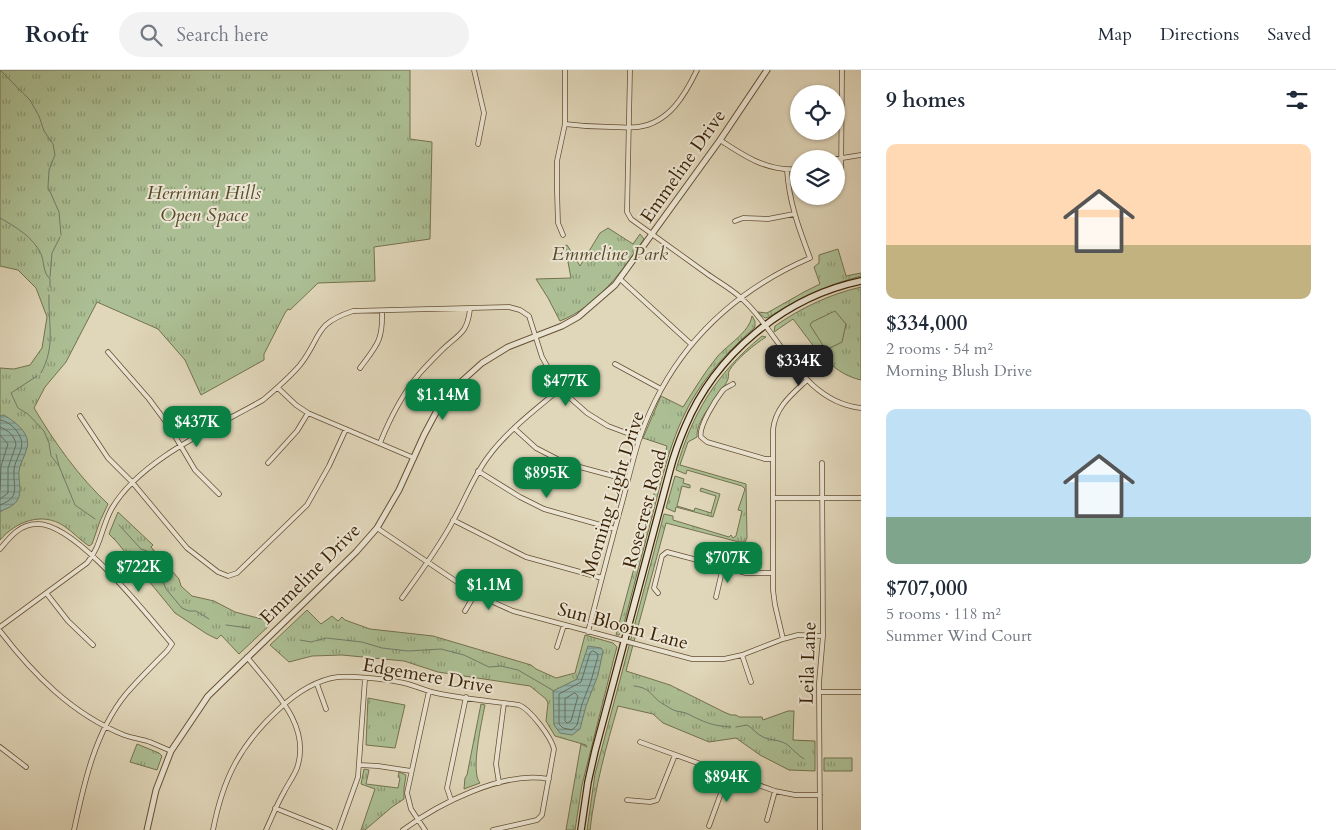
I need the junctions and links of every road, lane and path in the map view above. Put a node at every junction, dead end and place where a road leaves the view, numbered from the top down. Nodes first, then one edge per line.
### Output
1 (474, 70) edge
2 (565, 70) edge
3 (630, 70) edge
4 (697, 70) edge
5 (766, 70) edge
6 (842, 70) edge
7 (841, 85) edge
8 (565, 124) junction
9 (628, 127) junction
10 (720, 140) junction
11 (478, 144) dead end
12 (861, 155) edge
13 (845, 158) edge
14 (787, 170) junction
15 (790, 170) edge
16 (794, 214) junction
17 (735, 221) dead end
18 (653, 235) junction
19 (563, 236) dead end
20 (620, 279) junction
21 (861, 281) edge
22 (740, 297) junction
23 (470, 309) junction
24 (382, 311) junction
25 (765, 326) junction
26 (536, 336) junction
27 (691, 344) junction
28 (108, 352) dead end
29 (615, 364) dead end
30 (360, 368) dead end
31 (806, 381) junction
32 (734, 384) dead end
33 (278, 388) junction
34 (560, 389) junction
35 (661, 390) junction
36 (861, 408) edge
37 (308, 413) junction
38 (80, 416) dead end
39 (514, 428) junction
40 (346, 429) junction
41 (640, 438) junction
42 (380, 443) junction
43 (181, 446) junction
44 (414, 458) junction
45 (772, 459) junction
46 (268, 463) dead end
47 (822, 463) dead end
48 (478, 471) junction
49 (628, 480) junction
50 (132, 482) junction
51 (219, 494) dead end
52 (773, 498) junction
53 (823, 498) junction
54 (861, 498) edge
55 (454, 520) junction
56 (377, 528) junction
57 (615, 529) junction
58 (0, 549) edge
59 (93, 556) junction
60 (428, 563) junction
61 (723, 567) junction
62 (773, 572) junction
63 (602, 578) junction
64 (658, 593) dead end
65 (47, 594) junction
66 (475, 594) junction
67 (716, 597) dead end
68 (402, 598) dead end
69 (465, 611) dead end
70 (564, 625) junction
71 (0, 627) edge
72 (0, 631) edge
73 (588, 632) junction
74 (823, 636) junction
75 (783, 639) junction
76 (624, 642) junction
77 (94, 645) dead end
78 (557, 647) dead end
79 (742, 655) junction
80 (247, 657) junction
81 (365, 678) junction
82 (751, 682) dead end
83 (317, 684) junction
84 (429, 691) junction
85 (819, 692) junction
86 (861, 692) edge
87 (466, 697) junction
88 (504, 703) junction
89 (284, 704) junction
90 (326, 708) dead end
91 (106, 726) junction
92 (640, 742) dead end
93 (0, 747) edge
94 (171, 752) junction
95 (675, 755) junction
96 (360, 765) junction
97 (26, 767) dead end
98 (410, 771) junction
99 (728, 774) junction
100 (548, 779) junction
101 (499, 783) junction
102 (775, 791) junction
103 (820, 795) junction
104 (451, 800) junction
105 (626, 800) dead end
106 (276, 808) junction
107 (418, 820) junction
108 (767, 820) dead end
109 (709, 826) dead end
110 (74, 830) edge
111 (147, 830) edge
112 (213, 830) edge
113 (266, 830) edge
114 (330, 830) edge
115 (339, 830) edge
116 (403, 830) edge
117 (425, 830) edge
118 (493, 830) edge
119 (581, 830) edge
120 (820, 830) edge

1 - 11 street
2 - 8 street
3 - 9 street
4 - 9 street
5 - 10 street, Emmeline Drive
6 - 7 street
8 - 9 street
8 - 19 street
9 - 18 street
10 - 14 street
10 - 18 street, Emmeline Drive
12 - 13 street
14 - 15 street
14 - 16 street, Morning Light Drive
16 - 17 street
16 - 22 street, Morning Light Drive
18 - 20 street, Emmeline Drive
18 - 22 street
20 - 26 street, Emmeline Drive
20 - 27 street
21 - 25 main road, Rosecrest Road
22 - 25 street
22 - 27 street, Morning Light Drive
23 - 24 street
23 - 26 street
23 - 42 street
24 - 30 street
24 - 33 street
25 - 31 street
25 - 76 main road, Rosecrest Road
26 - 34 street
26 - 44 street, Emmeline Drive
27 - 35 street, Morning Light Drive
28 - 43 street
29 - 35 street
31 - 36 street
31 - 45 street
32 - 45 street
33 - 37 street
33 - 43 street
34 - 39 street
34 - 41 street
35 - 41 street, Morning Light Drive
37 - 40 street
37 - 46 street
38 - 50 street
39 - 48 street
39 - 49 street
40 - 42 street
40 - 50 street
41 - 49 street, Morning Light Drive
42 - 44 street
43 - 50 street
43 - 51 street
44 - 56 street, Emmeline Drive
45 - 52 street
47 - 53 street, Leila Lane
48 - 55 street
48 - 57 street
49 - 57 street, Morning Light Drive
50 - 59 street
52 - 53 street
52 - 62 street
53 - 54 street
53 - 74 street, Leila Lane
55 - 60 street
55 - 63 street
56 - 60 street, Sun Bloom Lane
56 - 80 street, Emmeline Drive
57 - 63 street, Morning Light Drive
58 - 59 street
59 - 65 street
59 - 91 street
60 - 66 street, Sun Bloom Lane
60 - 68 street
61 - 62 street
61 - 64 street
61 - 67 street
62 - 75 street
63 - 73 street, Morning Light Drive
65 - 71 street
65 - 77 street
66 - 69 street
66 - 70 street, Sun Bloom Lane
70 - 73 street, Sun Bloom Lane
70 - 78 street
72 - 91 street
73 - 76 street, Sun Bloom Lane
74 - 75 street, Sun Bloom Lane
74 - 85 street, Leila Lane
75 - 79 street, Sun Bloom Lane
76 - 79 street, Sun Bloom Lane
76 - 119 main road, Rosecrest Road
79 - 82 street
80 - 89 street
80 - 94 street, Emmeline Drive
81 - 83 street, Edgemere Drive
81 - 84 street, Edgemere Drive
81 - 96 street
83 - 89 street, Edgemere Drive
83 - 90 street
84 - 87 street, Edgemere Drive
84 - 98 street
85 - 86 street
85 - 103 street, Leila Lane
87 - 88 street, Edgemere Drive
87 - 104 street
88 - 100 street, Edgemere Drive
88 - 101 street
89 - 106 street
89 - 112 street, Edgemere Drive
91 - 94 street
91 - 110 street
92 - 95 street
93 - 97 street
94 - 111 street, Emmeline Drive
95 - 99 street
95 - 105 street
96 - 98 street
96 - 115 street
98 - 107 street
99 - 102 street
99 - 109 street
100 - 101 street
100 - 118 street
101 - 104 street
102 - 103 street
102 - 108 street
103 - 120 street, Leila Lane
104 - 107 street
106 - 113 street
106 - 114 street
107 - 116 street
107 - 117 street

